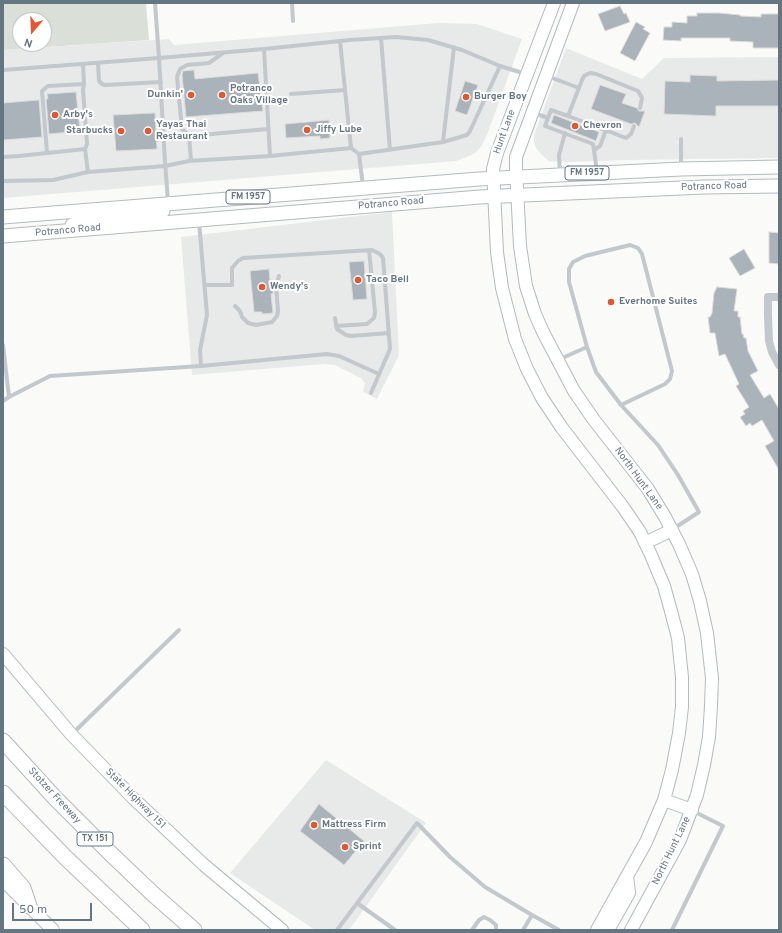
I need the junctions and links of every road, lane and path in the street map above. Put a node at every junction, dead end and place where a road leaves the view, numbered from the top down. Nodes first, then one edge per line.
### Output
1 (155, 3) edge
2 (292, 3) edge
3 (554, 3) edge
4 (563, 3) edge
5 (572, 3) edge
6 (293, 21) dead end
7 (381, 38) junction
8 (340, 41) junction
9 (454, 47) junction
10 (556, 48) junction
11 (264, 50) junction
12 (224, 53) junction
13 (159, 58) junction
14 (98, 62) junction
15 (83, 64) junction
16 (500, 66) junction
17 (3, 70) edge
18 (527, 75) junction
19 (545, 76) junction
20 (161, 82) junction
21 (84, 84) junction
22 (579, 88) junction
23 (345, 90) junction
24 (291, 94) dead end
25 (640, 108) dead end
26 (532, 112) junction
27 (568, 116) junction
28 (548, 118) junction
29 (634, 126) dead end
30 (268, 129) junction
31 (606, 130) junction
32 (565, 133) junction
33 (189, 136) junction
34 (681, 139) dead end
35 (443, 142) junction
36 (351, 148) junction
37 (85, 149) junction
38 (390, 150) junction
39 (594, 150) junction
40 (47, 153) junction
41 (359, 154) junction
42 (270, 156) junction
43 (3, 157) edge
44 (191, 161) junction
45 (165, 166) junction
46 (779, 167) edge
47 (681, 169) junction
48 (88, 172) junction
49 (597, 172) junction
50 (560, 174) junction
51 (516, 177) junction
52 (492, 178) junction
53 (779, 178) edge
54 (3, 181) edge
55 (779, 186) edge
56 (704, 187) junction
57 (363, 188) junction
58 (681, 188) junction
59 (306, 193) junction
60 (517, 195) junction
61 (493, 196) junction
62 (169, 204) junction
63 (3, 217) edge
64 (199, 220) junction
65 (65, 231) junction
66 (3, 236) edge
67 (369, 250) junction
68 (279, 276) dead end
69 (205, 285) junction
70 (779, 297) edge
71 (235, 306) dead end
72 (335, 318) dead end
73 (336, 326) junction
74 (389, 333) junction
75 (3, 345) edge
76 (587, 347) junction
77 (557, 361) junction
78 (4, 365) edge
79 (779, 365) edge
80 (201, 366) junction
81 (379, 374) junction
82 (371, 393) dead end
83 (9, 397) junction
84 (3, 401) edge
85 (621, 405) junction
86 (672, 530) junction
87 (645, 543) junction
88 (179, 630) dead end
89 (3, 654) edge
90 (71, 734) junction
91 (3, 741) edge
92 (3, 793) edge
93 (664, 800) junction
94 (692, 810) junction
95 (3, 865) edge
96 (627, 876) junction
97 (3, 880) edge
98 (357, 903) junction
99 (29, 906) junction
100 (532, 915) junction
101 (53, 930) edge
102 (142, 930) edge
103 (194, 930) edge
104 (282, 930) edge
105 (337, 930) edge
106 (395, 930) edge
107 (472, 930) edge
108 (496, 930) edge
109 (523, 930) edge
110 (559, 930) edge
111 (597, 930) edge
112 (608, 930) edge
113 (632, 930) edge
114 (672, 930) edge

1 - 13 lane
2 - 6 lane
3 - 18 main road, Hunt Lane
4 - 10 main road
5 - 10 main road, Hunt Lane
7 - 8 lane
7 - 9 lane
7 - 38 lane
8 - 11 lane
8 - 23 lane
9 - 16 lane
9 - 35 lane
10 - 19 main road, Hunt Lane
11 - 12 lane
11 - 30 lane
12 - 13 lane
12 - 33 lane
13 - 14 lane
13 - 20 lane
14 - 15 lane
14 - 20 lane
15 - 17 lane
15 - 21 lane
16 - 18 lane
16 - 35 lane
18 - 52 main road, Hunt Lane
19 - 22 lane
19 - 26 main road, Hunt Lane
20 - 45 lane
21 - 37 lane
21 - 40 lane
22 - 25 lane
22 - 27 lane
23 - 24 lane
23 - 36 lane
26 - 28 lane
26 - 51 main road, Hunt Lane
27 - 28 lane
27 - 31 lane
28 - 32 lane
29 - 31 lane
30 - 33 lane
30 - 42 lane
31 - 39 lane
32 - 39 lane
32 - 50 lane
33 - 44 lane
34 - 47 lane
35 - 38 lane
36 - 41 lane
36 - 42 lane
37 - 40 lane
37 - 48 lane
38 - 41 lane
39 - 49 lane
40 - 43 lane
41 - 57 lane
42 - 44 lane
44 - 45 lane
45 - 48 lane
45 - 62 lane
46 - 47 main road, Potranco Road / FM 1957
47 - 49 main road, Potranco Road / FM 1957
47 - 58 main road
48 - 54 lane
49 - 50 main road, Potranco Road / FM 1957
50 - 51 main road, Potranco Road / FM 1957
51 - 52 main road, Potranco Road / FM 1957
51 - 60 main road, Hunt Lane
52 - 57 main road, Potranco Road / FM 1957
52 - 61 main road, Hunt Lane
53 - 56 main road
55 - 56 main road, Potranco Road / FM 1957
56 - 58 main road, Potranco Road / FM 1957
57 - 59 main road, Potranco Road / FM 1957
58 - 60 main road, Potranco Road / FM 1957
59 - 62 main road, Potranco Road / FM 1957
59 - 64 main road
60 - 61 main road, Potranco Road / FM 1957
60 - 77 main road, North Hunt Lane
61 - 64 main road, Potranco Road / FM 1957
61 - 87 main road
62 - 63 main road, Potranco Road / FM 1957
62 - 65 main road
64 - 65 main road, Potranco Road / FM 1957
64 - 69 lane
65 - 66 main road, Potranco Road / FM 1957
67 - 69 lane
67 - 73 lane
67 - 74 lane
68 - 71 lane
69 - 80 lane
70 - 79 street
72 - 73 lane
73 - 74 lane
74 - 81 lane
75 - 78 lane
76 - 77 lane
76 - 85 lane
76 - 85 lane
77 - 86 main road, North Hunt Lane
78 - 83 lane
80 - 81 lane
80 - 83 lane
81 - 82 lane
83 - 84 lane
85 - 86 lane
86 - 87 main road
86 - 94 main road, North Hunt Lane
87 - 93 main road
88 - 90 lane
89 - 90 main road, State Highway 151
90 - 104 main road, State Highway 151
91 - 103 highway, Stotzer Freeway / TX 151
92 - 102 highway
93 - 94 main road
93 - 96 main road
94 - 113 main road, North Hunt Lane
94 - 114 lane
95 - 99 highway
96 - 111 main road
96 - 112 main road
97 - 99 main road
98 - 100 lane
98 - 105 lane
98 - 106 lane
99 - 101 main road
100 - 109 lane
100 - 110 lane
107 - 108 lane

